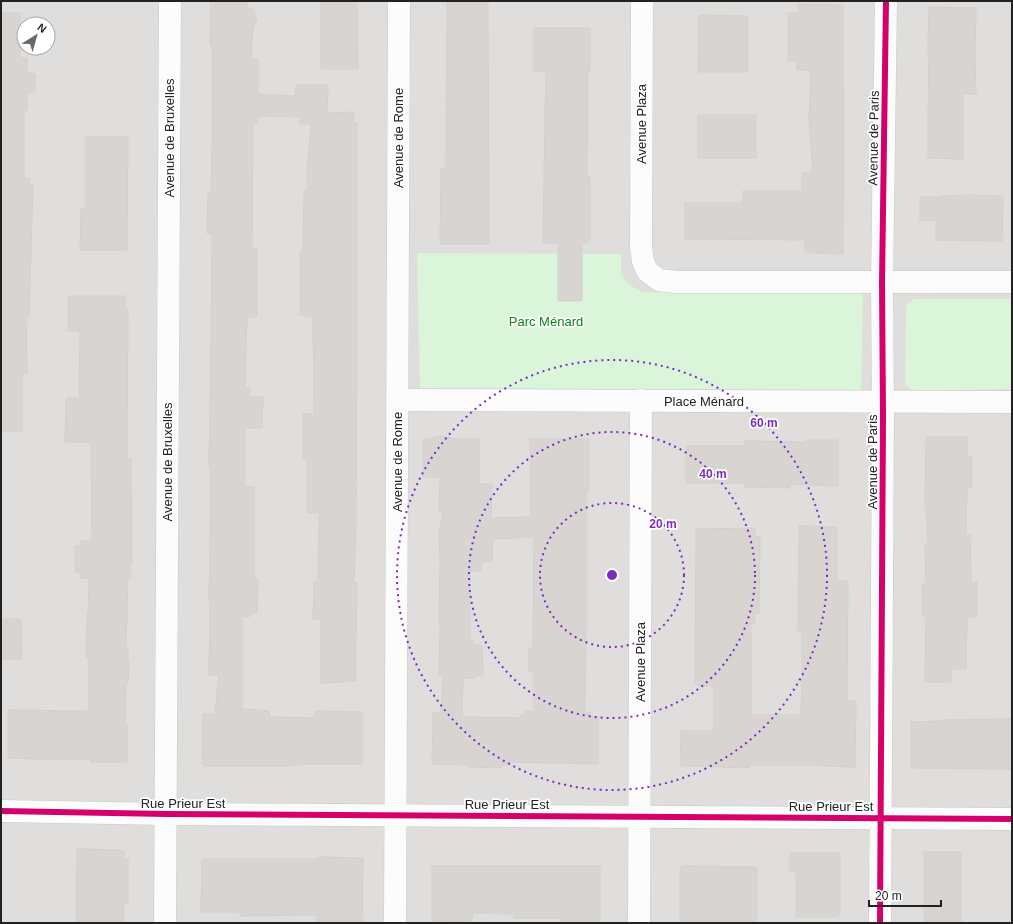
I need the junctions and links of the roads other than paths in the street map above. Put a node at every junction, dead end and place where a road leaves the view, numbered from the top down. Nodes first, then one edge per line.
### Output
1 (170, 1) edge
2 (399, 1) edge
3 (642, 1) edge
4 (886, 1) edge
5 (882, 282) junction
6 (1012, 282) edge
7 (397, 400) junction
8 (641, 400) junction
9 (883, 402) junction
10 (1012, 402) edge
11 (1, 811) edge
12 (166, 814) junction
13 (396, 815) junction
14 (639, 816) junction
15 (880, 818) junction
16 (1012, 819) edge
17 (165, 923) edge
18 (395, 923) edge
19 (639, 923) edge
20 (880, 923) edge

1 - 12 street, Avenue de Bruxelles
2 - 7 street, Avenue de Rome
3 - 5 street, Avenue Plaza
4 - 5 street, Avenue de Paris
5 - 6 street
5 - 9 street, Avenue de Paris
7 - 8 street, Place Ménard
7 - 13 street, Avenue de Rome
8 - 9 street, Place Ménard
8 - 14 street, Avenue Plaza
9 - 10 street, Place Ménard
9 - 15 street, Avenue de Paris
11 - 12 street, Rue Prieur Est
12 - 13 street, Rue Prieur Est
12 - 17 street, Avenue de Bruxelles
13 - 14 street, Rue Prieur Est
13 - 18 street, Avenue de Rome
14 - 15 street, Rue Prieur Est
14 - 19 street, Avenue Plaza
15 - 16 street, Rue Prieur Est
15 - 20 street, Avenue de Paris

